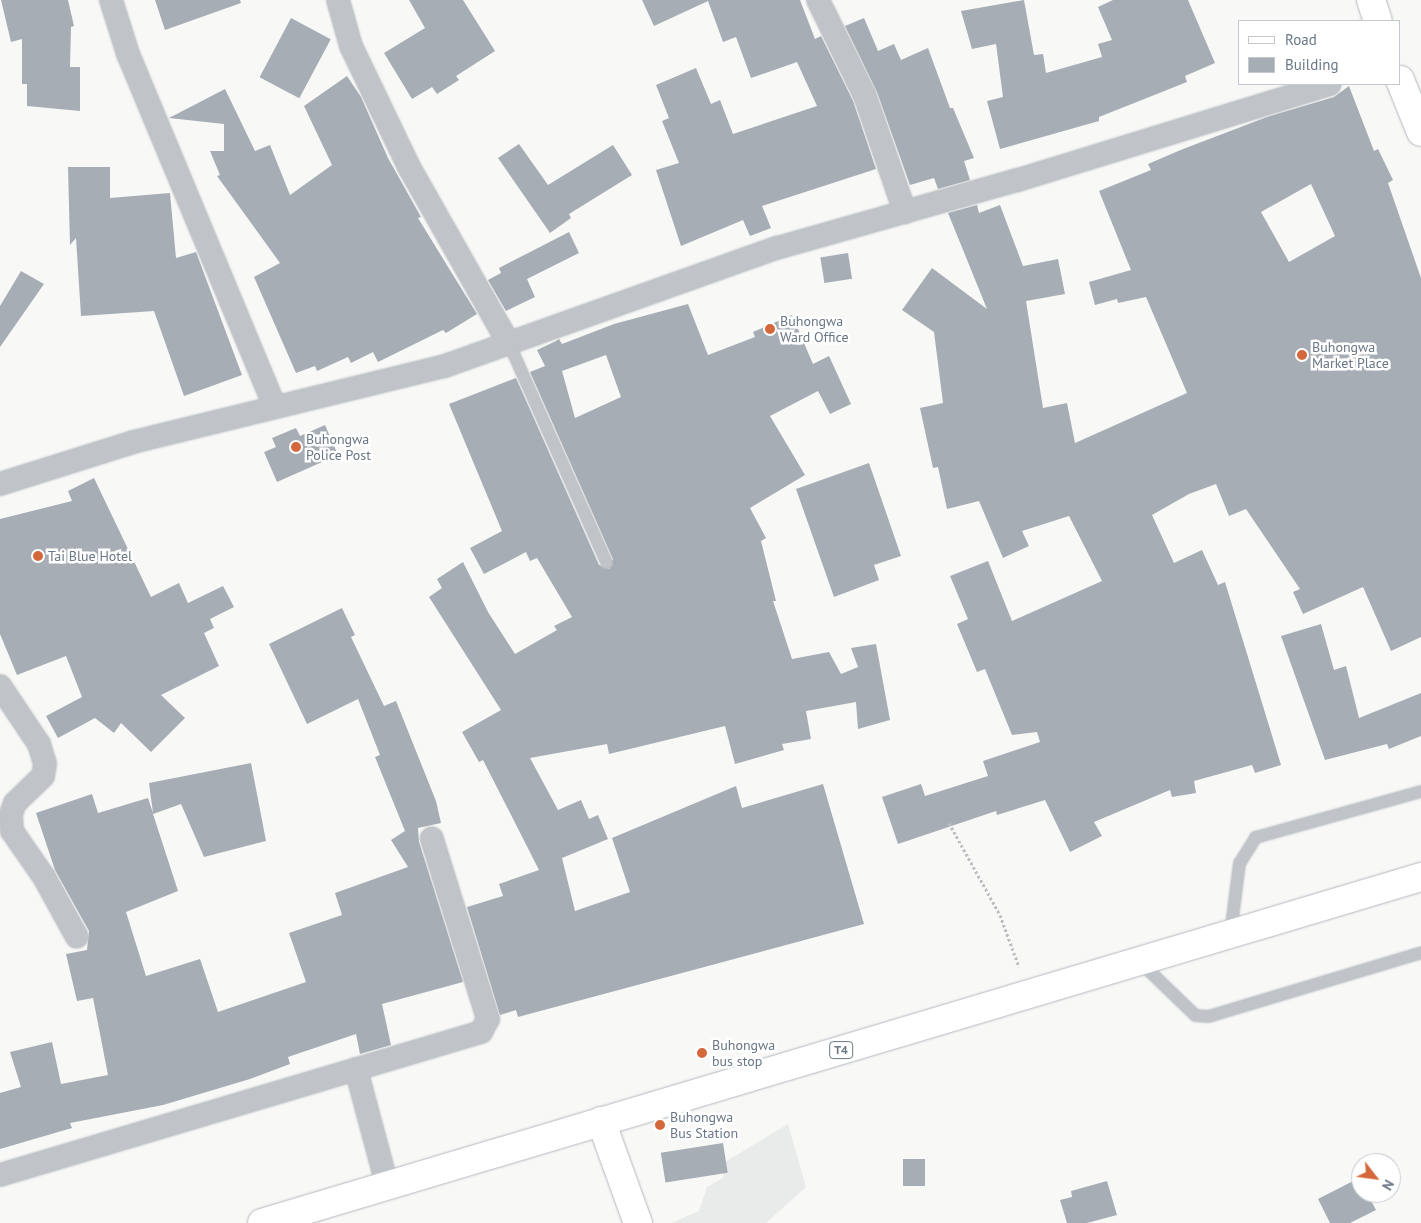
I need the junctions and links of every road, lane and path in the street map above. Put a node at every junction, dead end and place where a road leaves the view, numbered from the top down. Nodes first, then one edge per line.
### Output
1 (111, 0) edge
2 (338, 0) edge
3 (818, 0) edge
4 (1371, 0) edge
5 (1378, 20) edge
6 (1401, 82) edge
7 (1327, 85) edge
8 (1421, 132) edge
9 (905, 212) junction
10 (509, 344) junction
11 (275, 406) junction
12 (0, 484) edge
13 (606, 562) dead end
14 (0, 686) edge
15 (1421, 791) edge
16 (949, 823) dead end
17 (432, 839) dead end
18 (1421, 877) edge
19 (1230, 936) junction
20 (78, 937) dead end
21 (1421, 952) edge
22 (1141, 962) junction
23 (1029, 995) junction
24 (356, 1069) junction
25 (601, 1121) junction
26 (0, 1175) edge
27 (387, 1185) junction
28 (262, 1223) edge
29 (638, 1223) edge

1 - 11 street
2 - 10 street
3 - 9 street
4 - 5 main road
6 - 8 main road
7 - 9 street
9 - 10 street
10 - 11 street
10 - 13 lane
11 - 12 street
14 - 20 street
15 - 19 lane
16 - 23 path
17 - 24 street
18 - 19 main road, T4
19 - 22 main road, T4
21 - 22 lane
22 - 23 main road, T4
23 - 25 main road, T4
24 - 26 street
24 - 27 street
25 - 27 main road, T4
25 - 29 main road
27 - 28 main road, T4

